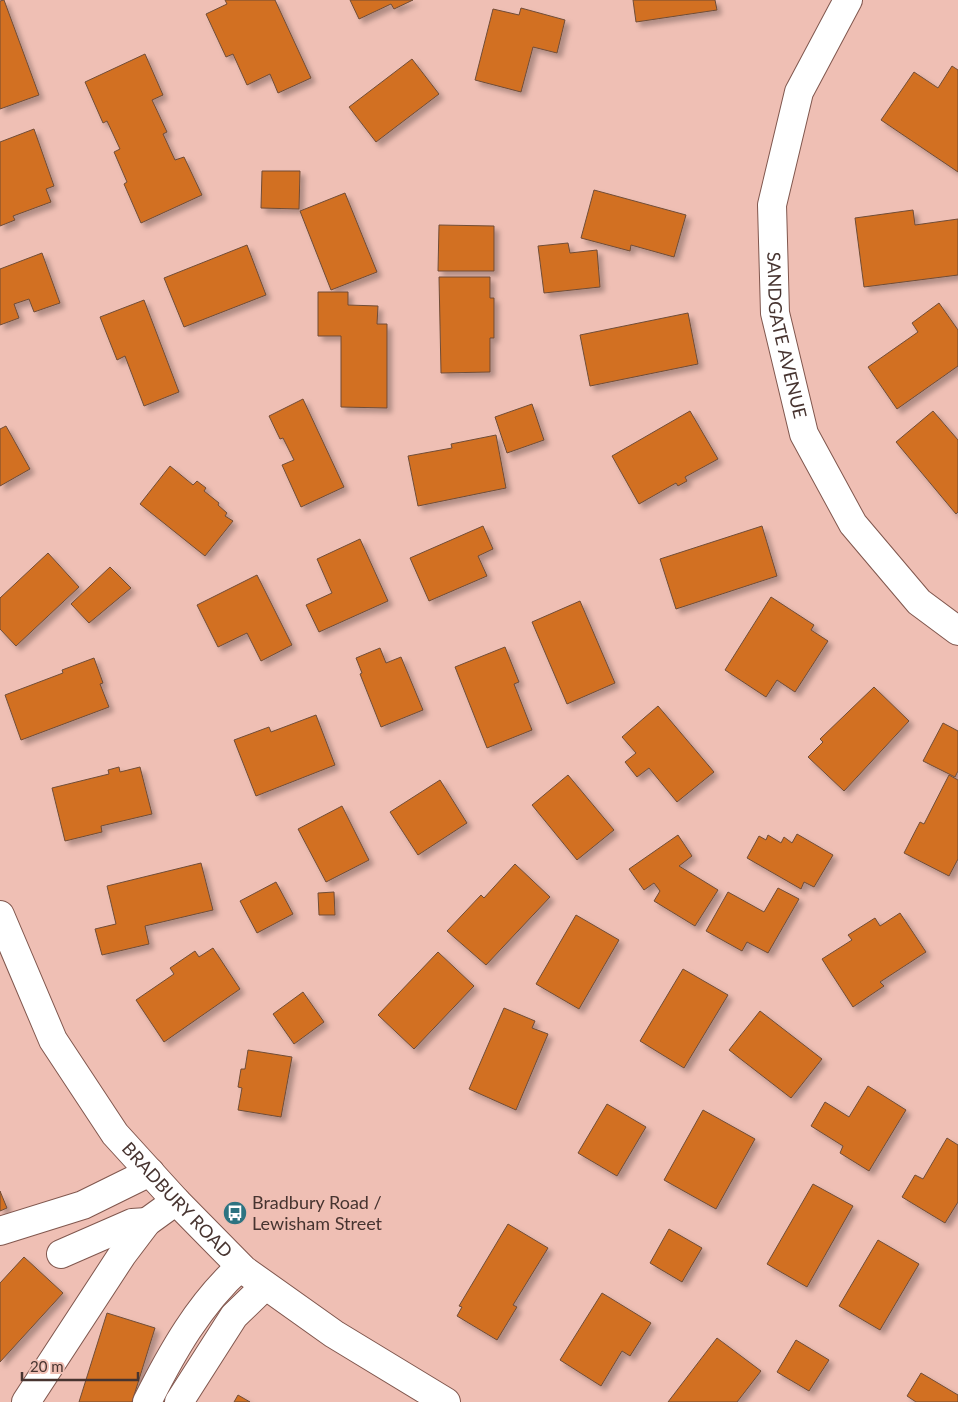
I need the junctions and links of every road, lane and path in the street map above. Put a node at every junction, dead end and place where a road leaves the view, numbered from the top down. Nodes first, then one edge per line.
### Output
1 (848, 0) edge
2 (958, 631) edge
3 (0, 915) edge
4 (150, 1172) junction
5 (176, 1201) junction
6 (147, 1222) junction
7 (0, 1231) edge
8 (62, 1254) dead end
9 (240, 1267) junction
10 (265, 1286) junction
11 (26, 1402) edge
12 (148, 1402) edge
13 (179, 1402) edge
14 (446, 1402) edge

1 - 2 street, SANDGATE AVENUE
3 - 4 street, BRADBURY ROAD
4 - 5 street, BRADBURY ROAD
4 - 7 street
5 - 6 street
5 - 9 street, BRADBURY ROAD
6 - 8 street
6 - 11 street
9 - 10 street, BRADBURY ROAD
9 - 12 street
10 - 13 street
10 - 14 street, BRADBURY ROAD

